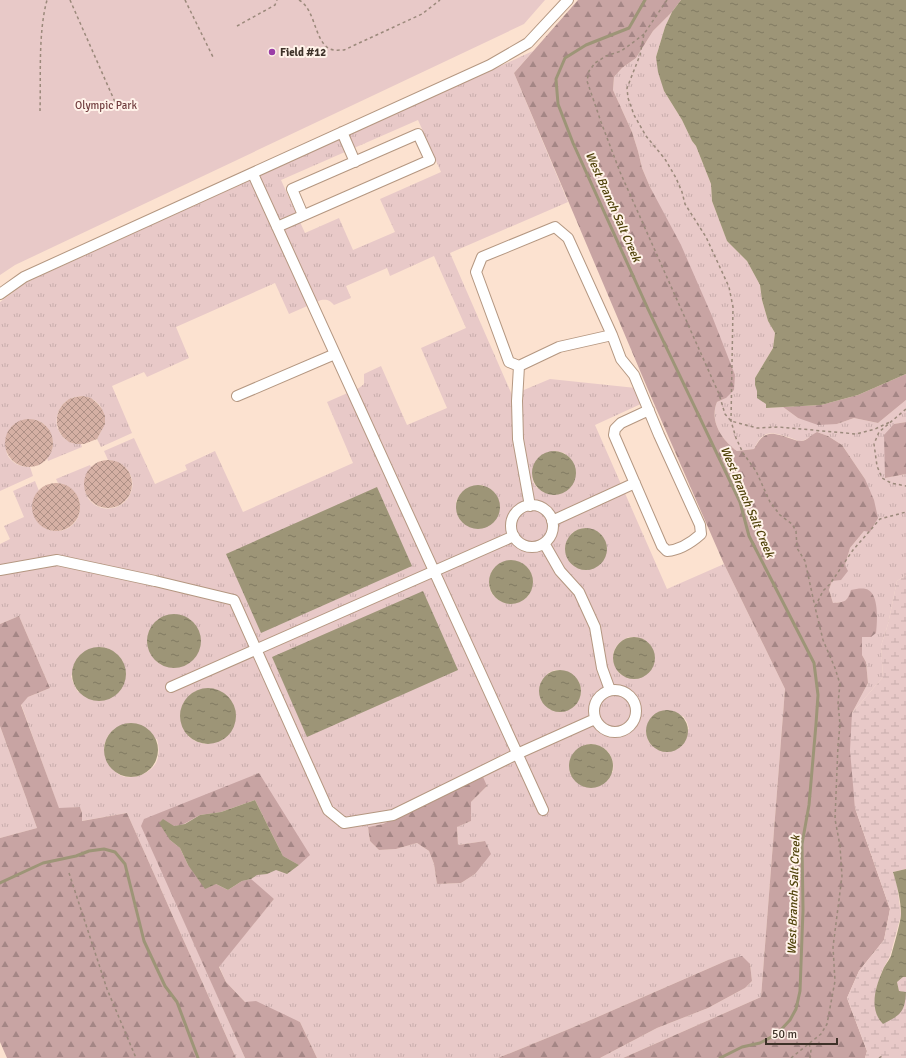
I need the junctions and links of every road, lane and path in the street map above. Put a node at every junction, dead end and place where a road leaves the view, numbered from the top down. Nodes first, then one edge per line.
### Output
1 (47, 0) edge
2 (70, 0) edge
3 (185, 0) edge
4 (277, 0) edge
5 (299, 0) edge
6 (440, 0) edge
7 (568, 0) edge
8 (666, 0) edge
9 (237, 26) dead end
10 (644, 34) junction
11 (213, 57) dead end
12 (115, 102) dead end
13 (40, 111) dead end
14 (342, 132) junction
15 (354, 162) junction
16 (253, 174) junction
17 (303, 216) junction
18 (277, 226) junction
19 (0, 294) edge
20 (612, 335) junction
21 (335, 354) junction
22 (519, 366) junction
23 (237, 396) dead end
24 (906, 409) edge
25 (649, 410) junction
26 (731, 421) junction
27 (890, 422) junction
28 (635, 483) junction
29 (906, 486) edge
30 (530, 506) junction
31 (906, 512) edge
32 (552, 521) junction
33 (514, 536) junction
34 (544, 543) junction
35 (0, 570) edge
36 (434, 571) junction
37 (815, 607) junction
38 (256, 650) junction
39 (171, 687) dead end
40 (610, 690) junction
41 (595, 719) junction
42 (517, 754) junction
43 (543, 810) dead end
44 (69, 873) dead end
45 (809, 1044) junction
46 (882, 1056) dead end
47 (136, 1058) edge
48 (791, 1058) edge
49 (810, 1058) edge
50 (880, 1058) edge

1 - 13 path
2 - 12 path
3 - 11 path
4 - 9 path
5 - 6 path
7 - 14 street
8 - 10 path
10 - 26 path
10 - 26 path
14 - 15 street
14 - 16 street
15 - 17 street
15 - 17 street
16 - 18 street
16 - 19 street
17 - 18 street
18 - 21 street
20 - 22 street
20 - 22 street
20 - 25 street
21 - 23 street
21 - 36 street
22 - 30 street
24 - 27 path
25 - 28 street
25 - 28 street
26 - 27 path
26 - 37 path
27 - 29 path
28 - 32 street
30 - 32 street
30 - 33 street
31 - 37 path
32 - 34 street
33 - 34 street
33 - 36 street
34 - 40 street
35 - 38 street
36 - 38 street
36 - 42 street
37 - 45 path
38 - 39 street
38 - 42 street
40 - 41 street
40 - 41 street
41 - 42 street
42 - 43 street
44 - 47 path
45 - 48 path
45 - 49 path
46 - 50 path

